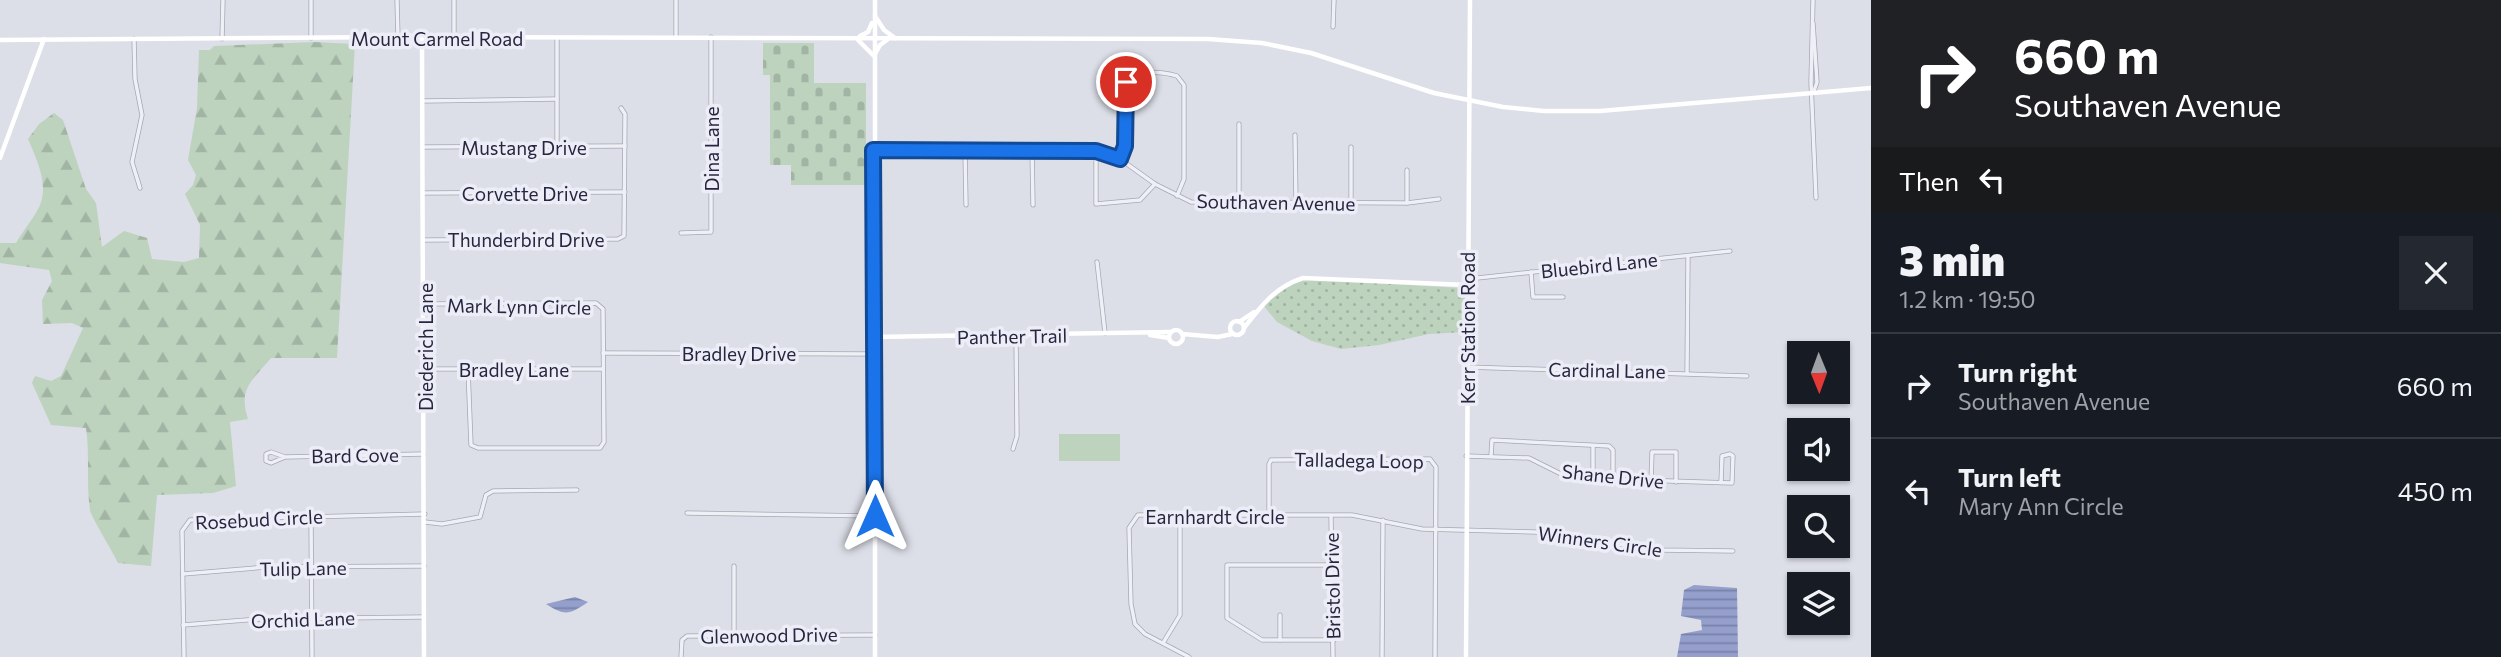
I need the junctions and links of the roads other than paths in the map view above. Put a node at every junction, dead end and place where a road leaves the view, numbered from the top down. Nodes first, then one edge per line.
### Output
1 (222, 0) edge
2 (311, 0) edge
3 (397, 0) edge
4 (454, 0) edge
5 (676, 0) edge
6 (875, 0) edge
7 (1334, 0) edge
8 (1470, 0) edge
9 (1813, 0) edge
10 (875, 15) junction
11 (1333, 27) dead end
12 (398, 37) junction
13 (454, 37) junction
14 (676, 37) junction
15 (711, 37) junction
16 (311, 38) junction
17 (422, 38) junction
18 (557, 38) junction
19 (855, 38) junction
20 (874, 38) junction
21 (895, 38) junction
22 (44, 39) junction
23 (134, 39) junction
24 (222, 39) junction
25 (0, 40) edge
26 (874, 56) junction
27 (1871, 88) edge
28 (1813, 93) junction
29 (557, 99) junction
30 (423, 101) junction
31 (1470, 102) junction
32 (621, 108) dead end
33 (1239, 124) dead end
34 (1295, 135) dead end
35 (557, 146) junction
36 (625, 146) junction
37 (424, 147) junction
38 (1351, 147) dead end
39 (873, 150) junction
40 (965, 150) junction
41 (1032, 150) junction
42 (1096, 151) junction
43 (0, 158) edge
44 (1120, 159) junction
45 (1407, 170) dead end
46 (1155, 184) junction
47 (140, 188) dead end
48 (625, 192) junction
49 (424, 193) junction
50 (1177, 197) junction
51 (1816, 198) dead end
52 (1439, 199) dead end
53 (1239, 203) junction
54 (1296, 203) junction
55 (1351, 203) junction
56 (1407, 203) junction
57 (966, 205) dead end
58 (1033, 205) dead end
59 (681, 233) dead end
60 (425, 240) junction
61 (1730, 251) dead end
62 (1688, 256) junction
63 (1097, 262) dead end
64 (1531, 272) junction
65 (1467, 282) junction
66 (1563, 297) dead end
67 (424, 304) junction
68 (1255, 311) junction
69 (1239, 322) junction
70 (1244, 328) junction
71 (1231, 331) junction
72 (1105, 335) junction
73 (1170, 335) junction
74 (875, 337) junction
75 (1016, 337) junction
76 (1183, 337) junction
77 (603, 353) junction
78 (874, 354) junction
79 (1467, 367) junction
80 (425, 369) junction
81 (468, 369) junction
82 (603, 369) junction
83 (1687, 373) junction
84 (1747, 376) dead end
85 (1594, 447) junction
86 (1013, 449) dead end
87 (425, 454) junction
88 (1466, 456) junction
89 (285, 457) junction
90 (1491, 457) junction
91 (1593, 477) junction
92 (1613, 480) junction
93 (1651, 482) junction
94 (1676, 482) junction
95 (1721, 483) junction
96 (577, 490) dead end
97 (687, 513) dead end
98 (425, 514) junction
99 (1180, 514) junction
100 (311, 515) junction
101 (1269, 515) junction
102 (1331, 515) junction
103 (875, 516) junction
104 (1383, 520) junction
105 (425, 522) junction
106 (1435, 529) junction
107 (1466, 530) junction
108 (1733, 551) dead end
109 (1331, 565) junction
110 (424, 566) junction
111 (734, 566) dead end
112 (311, 567) junction
113 (183, 574) junction
114 (1280, 615) dead end
115 (424, 617) junction
116 (312, 618) junction
117 (183, 625) junction
118 (734, 635) junction
119 (875, 635) junction
120 (1280, 640) junction
121 (1334, 640) junction
122 (1163, 643) junction
123 (184, 657) edge
124 (312, 657) edge
125 (424, 657) edge
126 (681, 657) edge
127 (875, 657) edge
128 (1189, 657) edge
129 (1333, 657) edge
130 (1382, 657) edge
131 (1435, 657) edge
132 (1466, 657) edge

1 - 24 street
2 - 16 street
3 - 12 street
4 - 13 street
5 - 14 street
6 - 10 street
7 - 11 street
8 - 31 street, Kerr Station Road
9 - 28 street
10 - 19 street
10 - 20 street
10 - 21 street
12 - 16 street, Mount Carmel Road
12 - 17 street, Mount Carmel Road
13 - 17 street, Mount Carmel Road
13 - 18 street, Mount Carmel Road
14 - 15 street, Mount Carmel Road
14 - 18 street, Mount Carmel Road
15 - 19 street, Mount Carmel Road
15 - 59 street, Dina Lane
16 - 24 street, Mount Carmel Road
17 - 30 street, Diederich Lane
18 - 29 street
19 - 20 street, Mount Carmel Road
19 - 26 street
20 - 21 street, Mount Carmel Road
20 - 26 street
21 - 26 street
21 - 31 street, Mount Carmel Road
22 - 23 street, Mount Carmel Road
22 - 25 street, Mount Carmel Road
22 - 43 street
23 - 24 street, Mount Carmel Road
23 - 47 street
26 - 39 street
27 - 28 street, Mount Carmel Road
28 - 31 street, Mount Carmel Road
28 - 51 street
29 - 30 street
29 - 35 street
30 - 37 street, Diederich Lane
31 - 65 street, Kerr Station Road
32 - 36 street, Thunderbird Drive
33 - 53 street
34 - 54 street
35 - 36 street, Mustang Drive
35 - 37 street, Mustang Drive
36 - 48 street, Thunderbird Drive
37 - 49 street, Diederich Lane
38 - 55 street
39 - 40 street, Southaven Avenue
39 - 74 street
40 - 41 street, Southaven Avenue
40 - 57 street
41 - 42 street, Southaven Avenue
41 - 58 street
42 - 44 street, Southaven Avenue
42 - 46 street
44 - 46 street, Southaven Avenue
44 - 50 street
45 - 56 street
46 - 50 street, Southaven Avenue
48 - 49 street, Corvette Drive
48 - 60 street, Thunderbird Drive
49 - 60 street, Diederich Lane
50 - 53 street, Southaven Avenue
52 - 56 street, Southaven Avenue
53 - 54 street, Southaven Avenue
54 - 55 street, Southaven Avenue
55 - 56 street, Southaven Avenue
60 - 67 street, Diederich Lane
61 - 62 street, Bluebird Lane
62 - 64 street, Bluebird Lane
62 - 83 street
63 - 72 street
64 - 65 street, Bluebird Lane
64 - 66 street
65 - 68 street
65 - 79 street, Kerr Station Road
67 - 77 street, Mark Lynn Circle
67 - 80 street, Diederich Lane
68 - 69 street
68 - 70 street
69 - 70 street
69 - 71 street
70 - 71 street
71 - 76 street
72 - 73 street, Panther Trail
72 - 75 street, Panther Trail
73 - 76 street
73 - 76 street
74 - 75 street, Panther Trail
74 - 78 street
75 - 86 street
77 - 78 street, Bradley Drive
77 - 82 street, Mark Lynn Circle
78 - 103 street
79 - 83 street, Cardinal Lane
79 - 88 street, Kerr Station Road
80 - 81 street, Bradley Lane
80 - 87 street, Diederich Lane
81 - 82 street, Bradley Lane
81 - 82 street, Mark Lynn Circle
83 - 84 street, Cardinal Lane
85 - 90 street
85 - 91 street
85 - 92 street
87 - 89 street, Bard Cove
87 - 98 street, Diederich Lane
88 - 90 street, Shane Drive
88 - 107 street, Kerr Station Road
89 - 89 street, Bard Cove
90 - 91 street, Shane Drive
91 - 92 street, Shane Drive
92 - 93 street, Shane Drive
93 - 94 street, Shane Drive
93 - 94 street
94 - 95 street, Shane Drive
95 - 95 street
96 - 105 street
97 - 103 street
98 - 100 street, Rosebud Circle
98 - 105 street, Diederich Lane
99 - 101 street, Earnhardt Circle
99 - 122 street
99 - 122 street, Earnhardt Circle
100 - 112 street
100 - 113 street, Rosebud Circle
101 - 102 street, Earnhardt Circle
101 - 106 street, Talladega Loop
102 - 104 street, Earnhardt Circle
102 - 109 street, Bristol Drive
103 - 119 street
104 - 106 street, Earnhardt Circle
104 - 130 street
105 - 110 street, Diederich Lane
106 - 107 street, Earnhardt Circle
106 - 131 street
107 - 108 street, Winners Circle
107 - 132 street, Kerr Station Road
109 - 120 street
109 - 121 street, Bristol Drive
110 - 112 street, Tulip Lane
110 - 115 street, Diederich Lane
111 - 118 street
112 - 113 street, Tulip Lane
112 - 116 street
113 - 117 street, Rosebud Circle
114 - 120 street
115 - 116 street, Orchid Lane
115 - 125 street, Diederich Lane
116 - 117 street, Orchid Lane
116 - 124 street
117 - 123 street, Rosebud Circle
118 - 119 street, Glenwood Drive
118 - 126 street, Glenwood Drive
119 - 127 street
120 - 121 street
121 - 129 street, Bristol Drive
122 - 128 street, Earnhardt Circle

